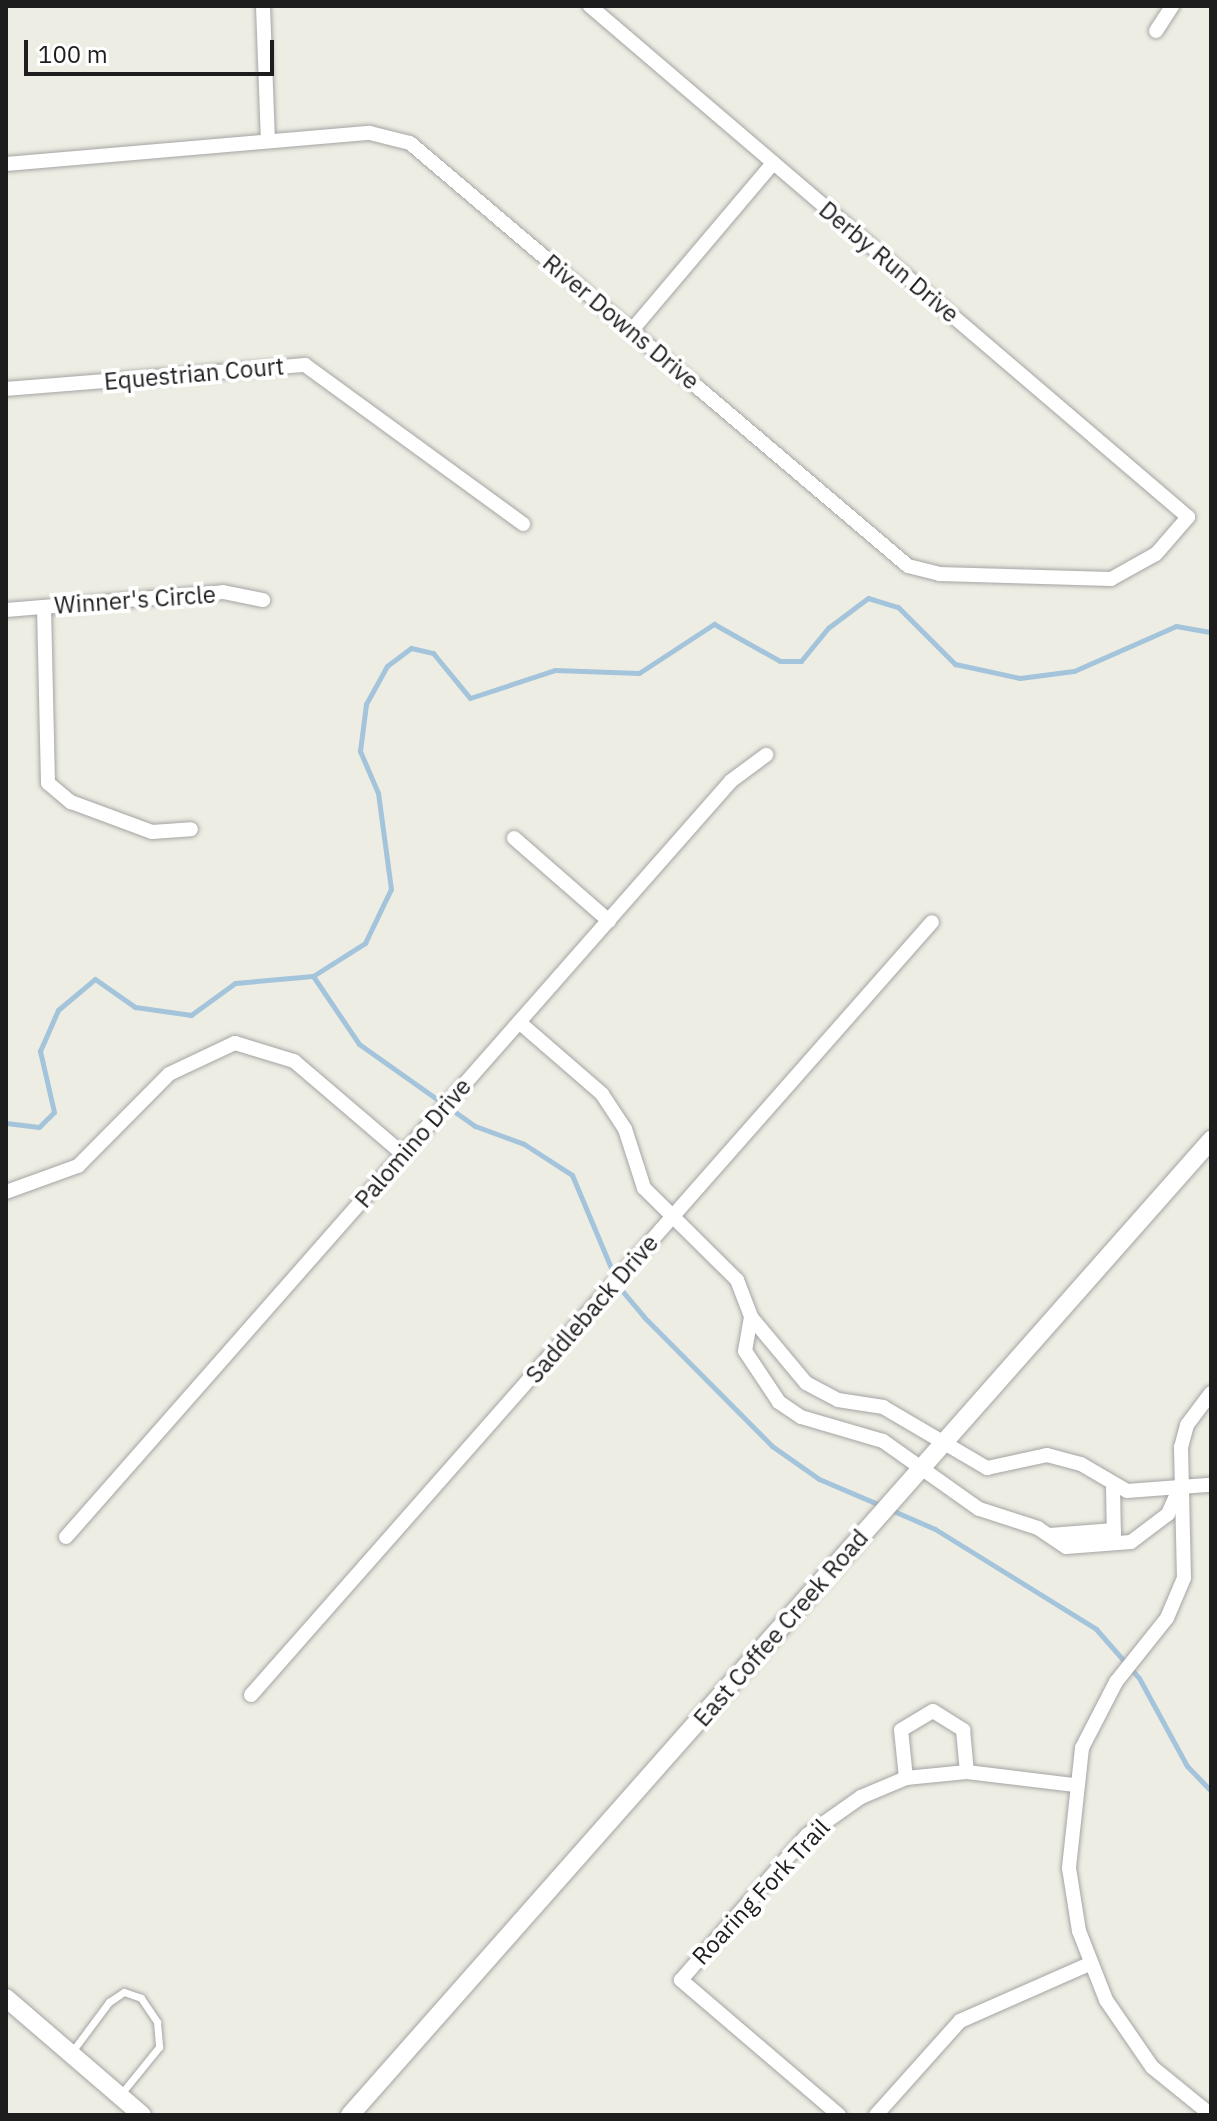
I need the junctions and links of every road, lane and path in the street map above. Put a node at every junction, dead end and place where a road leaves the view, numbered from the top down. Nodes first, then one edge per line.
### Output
1 (263, 6) edge
2 (590, 6) edge
3 (1172, 6) edge
4 (1156, 31) dead end
5 (268, 141) junction
6 (773, 163) junction
7 (6, 164) edge
8 (632, 330) junction
9 (6, 389) edge
10 (1188, 517) joint
11 (523, 524) dead end
12 (263, 600) dead end
13 (44, 607) junction
14 (6, 610) edge
15 (766, 755) dead end
16 (191, 829) dead end
17 (514, 838) dead end
18 (609, 921) junction
19 (932, 922) dead end
20 (519, 1022) junction
21 (1211, 1140) edge
22 (403, 1154) junction
23 (6, 1192) edge
24 (674, 1216) junction
25 (751, 1317) junction
26 (1211, 1393) edge
27 (945, 1443) junction
28 (922, 1468) junction
29 (1211, 1485) edge
30 (1113, 1487) junction
31 (1180, 1487) junction
32 (1114, 1530) junction
33 (1050, 1535) junction
34 (66, 1537) dead end
35 (1114, 1546) junction
36 (251, 1695) dead end
37 (967, 1772) junction
38 (906, 1778) junction
39 (1075, 1785) junction
40 (1089, 1964) junction
41 (6, 1998) edge
42 (70, 2054) junction
43 (120, 2096) junction
44 (1192, 2102) junction
45 (142, 2115) edge
46 (350, 2115) edge
47 (839, 2115) edge
48 (876, 2115) edge
49 (1182, 2115) edge
50 (1211, 2115) edge

1 - 5 street
2 - 6 street, Derby Run Drive
3 - 4 street
5 - 7 street, River Downs Drive
5 - 8 street, River Downs Drive
6 - 8 street
6 - 10 street, Derby Run Drive
8 - 10 street, River Downs Drive
9 - 11 street, Equestrian Court
12 - 13 street, Winner's Circle
13 - 14 street, Winner's Circle
13 - 16 street
15 - 18 street, Palomino Drive
17 - 18 street
18 - 20 street, Palomino Drive
19 - 24 street, Saddleback Drive
20 - 22 street, Palomino Drive
20 - 24 street
21 - 27 street, East Coffee Creek Road
22 - 23 street
22 - 34 street, Palomino Drive
24 - 25 street
24 - 36 street, Saddleback Drive
25 - 27 street
25 - 28 street
26 - 31 street
27 - 28 street, East Coffee Creek Road
27 - 30 street
28 - 33 street
28 - 46 street, East Coffee Creek Road
29 - 31 street
30 - 31 street
30 - 32 street
31 - 35 street
31 - 39 street
32 - 33 street
32 - 35 street
33 - 35 street
37 - 38 street, Roaring Fork Trail
37 - 38 street
37 - 39 street, Roaring Fork Trail
38 - 47 street, Roaring Fork Trail
39 - 40 street
40 - 44 street
40 - 48 street
41 - 42 street
42 - 43 street
42 - 43 lane
43 - 45 street
44 - 49 street
44 - 50 street

